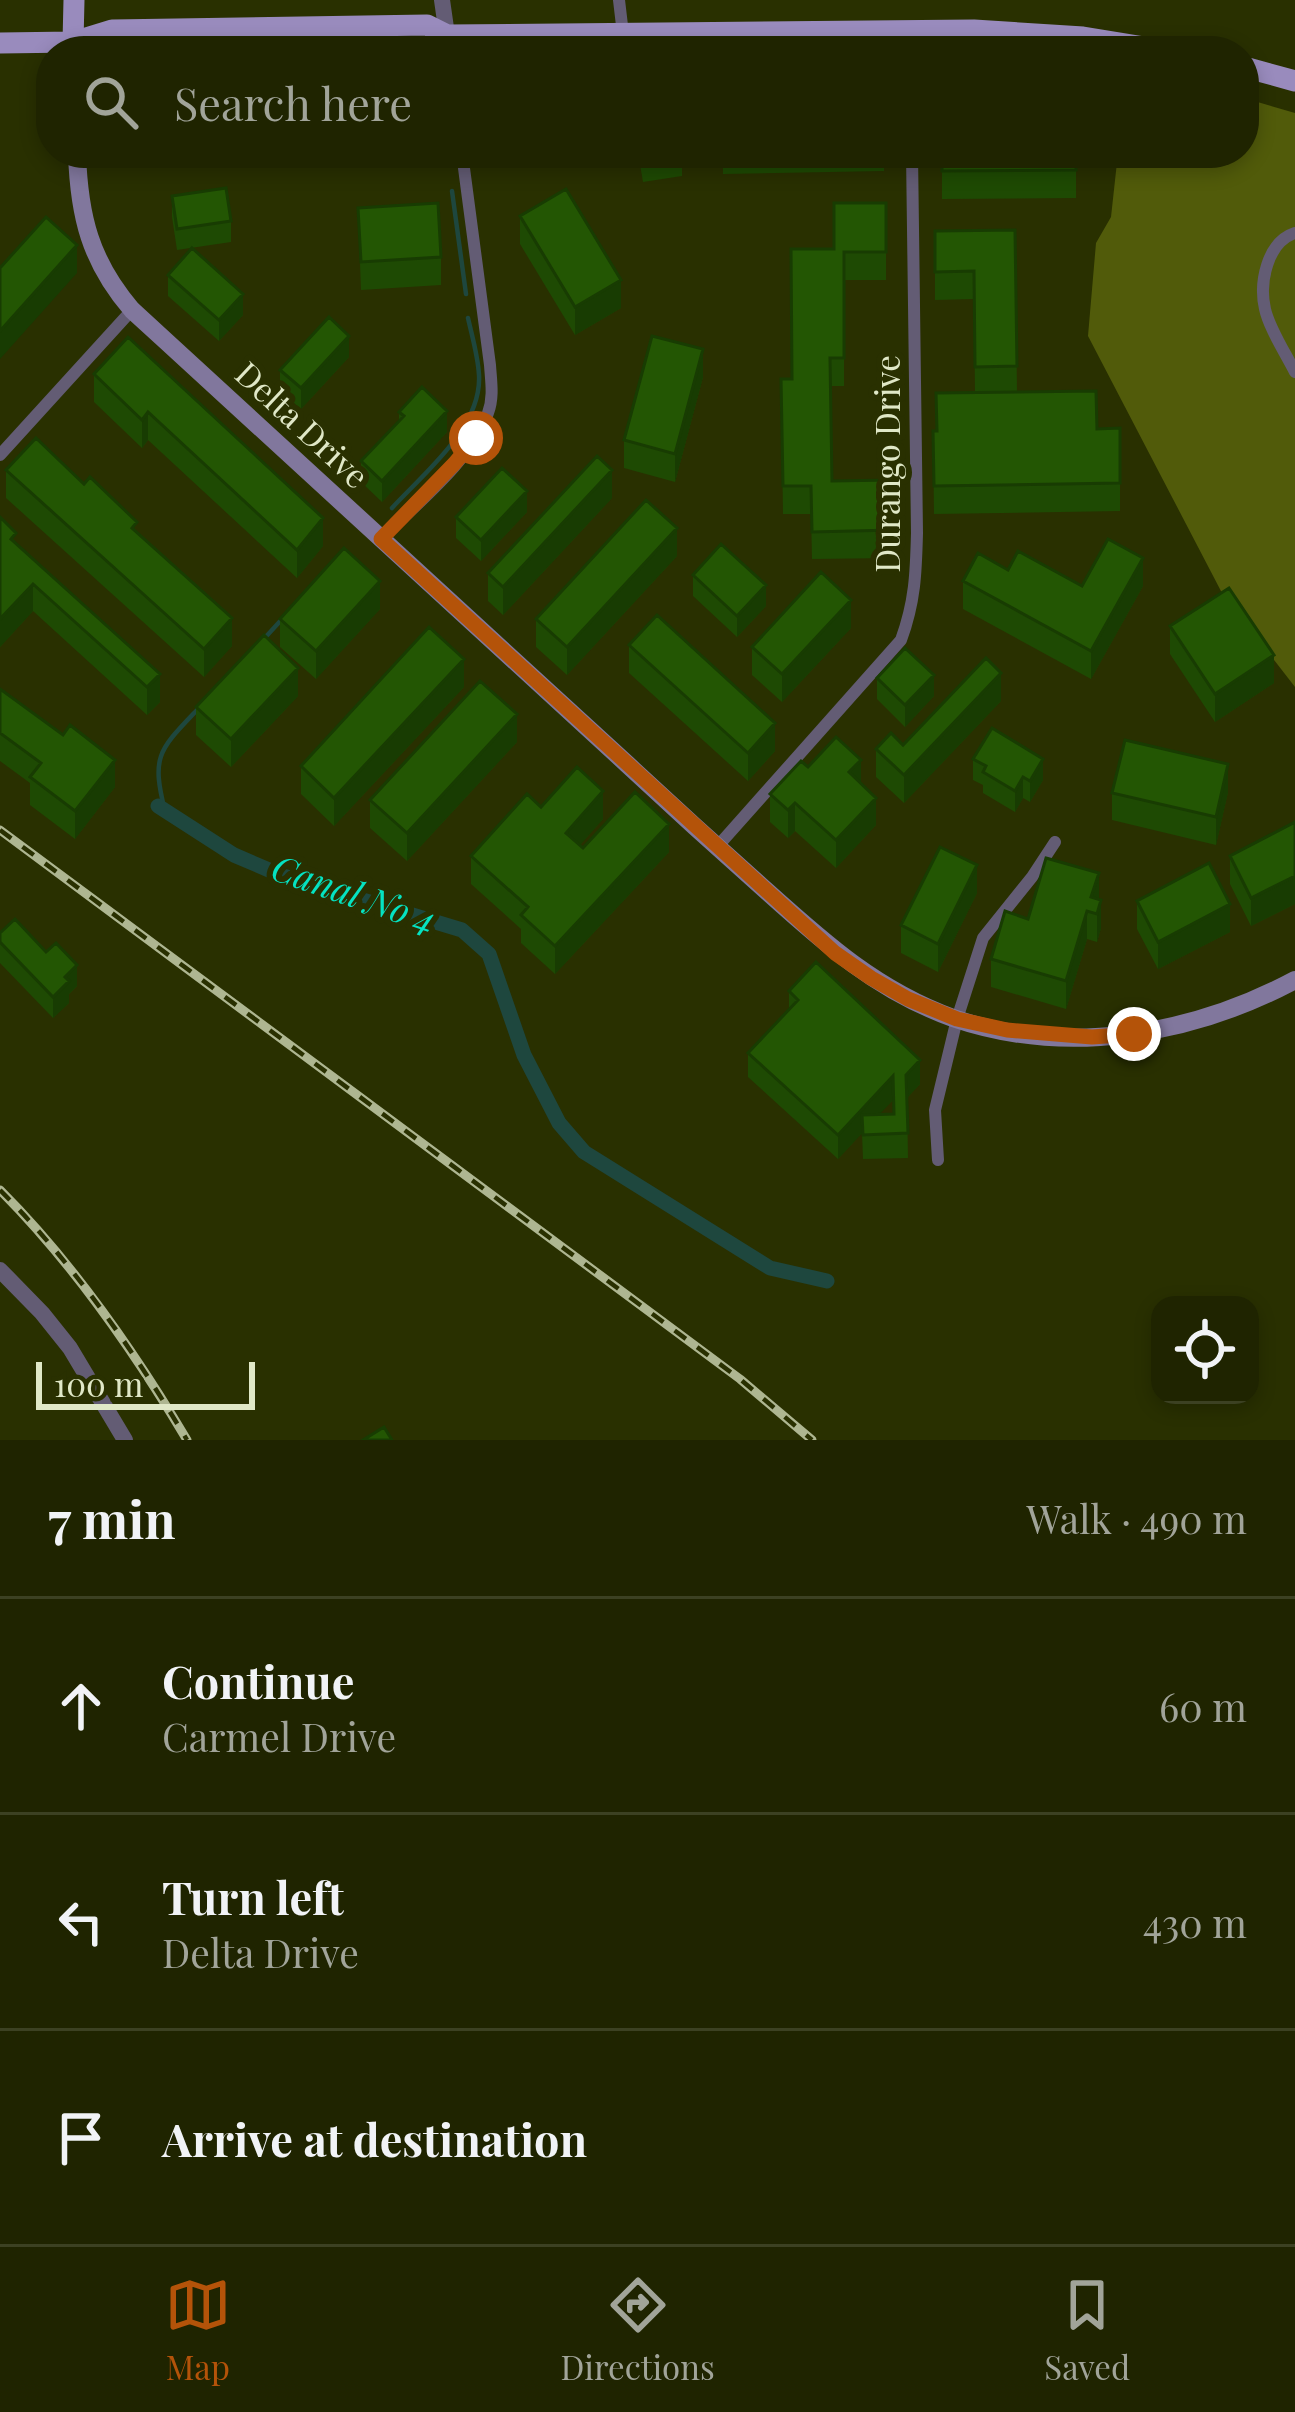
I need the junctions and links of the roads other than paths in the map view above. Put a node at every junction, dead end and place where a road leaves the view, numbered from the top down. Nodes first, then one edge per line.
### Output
1 (74, 0) edge
2 (442, 0) edge
3 (619, 0) edge
4 (623, 34) junction
5 (74, 36) edge
6 (98, 36) edge
7 (440, 36) edge
8 (447, 36) edge
9 (584, 36) edge
10 (705, 36) edge
11 (977, 36) edge
12 (1073, 36) edge
13 (0, 43) edge
14 (36, 44) edge
15 (1259, 72) edge
16 (1295, 81) edge
17 (78, 168) edge
18 (464, 168) edge
19 (912, 168) edge
20 (1295, 233) edge
21 (133, 310) junction
22 (1295, 372) edge
23 (0, 455) edge
24 (381, 539) junction
25 (1055, 842) dead end
26 (717, 847) junction
27 (1295, 980) edge
28 (957, 1019) junction
29 (938, 1160) dead end
30 (0, 1270) edge
31 (125, 1440) edge

1 - 5 main road
2 - 8 street
3 - 4 street
4 - 9 main road
4 - 10 main road
6 - 7 main road
11 - 12 main road
13 - 14 main road
15 - 16 main road
17 - 21 main road, Delta Drive
18 - 24 street
19 - 26 street, Durango Drive
20 - 22 street
21 - 23 street
21 - 24 main road, Delta Drive
24 - 26 main road, Delta Drive
25 - 28 street
26 - 28 main road, Delta Drive
27 - 28 main road, Delta Drive
28 - 29 street
30 - 31 street

